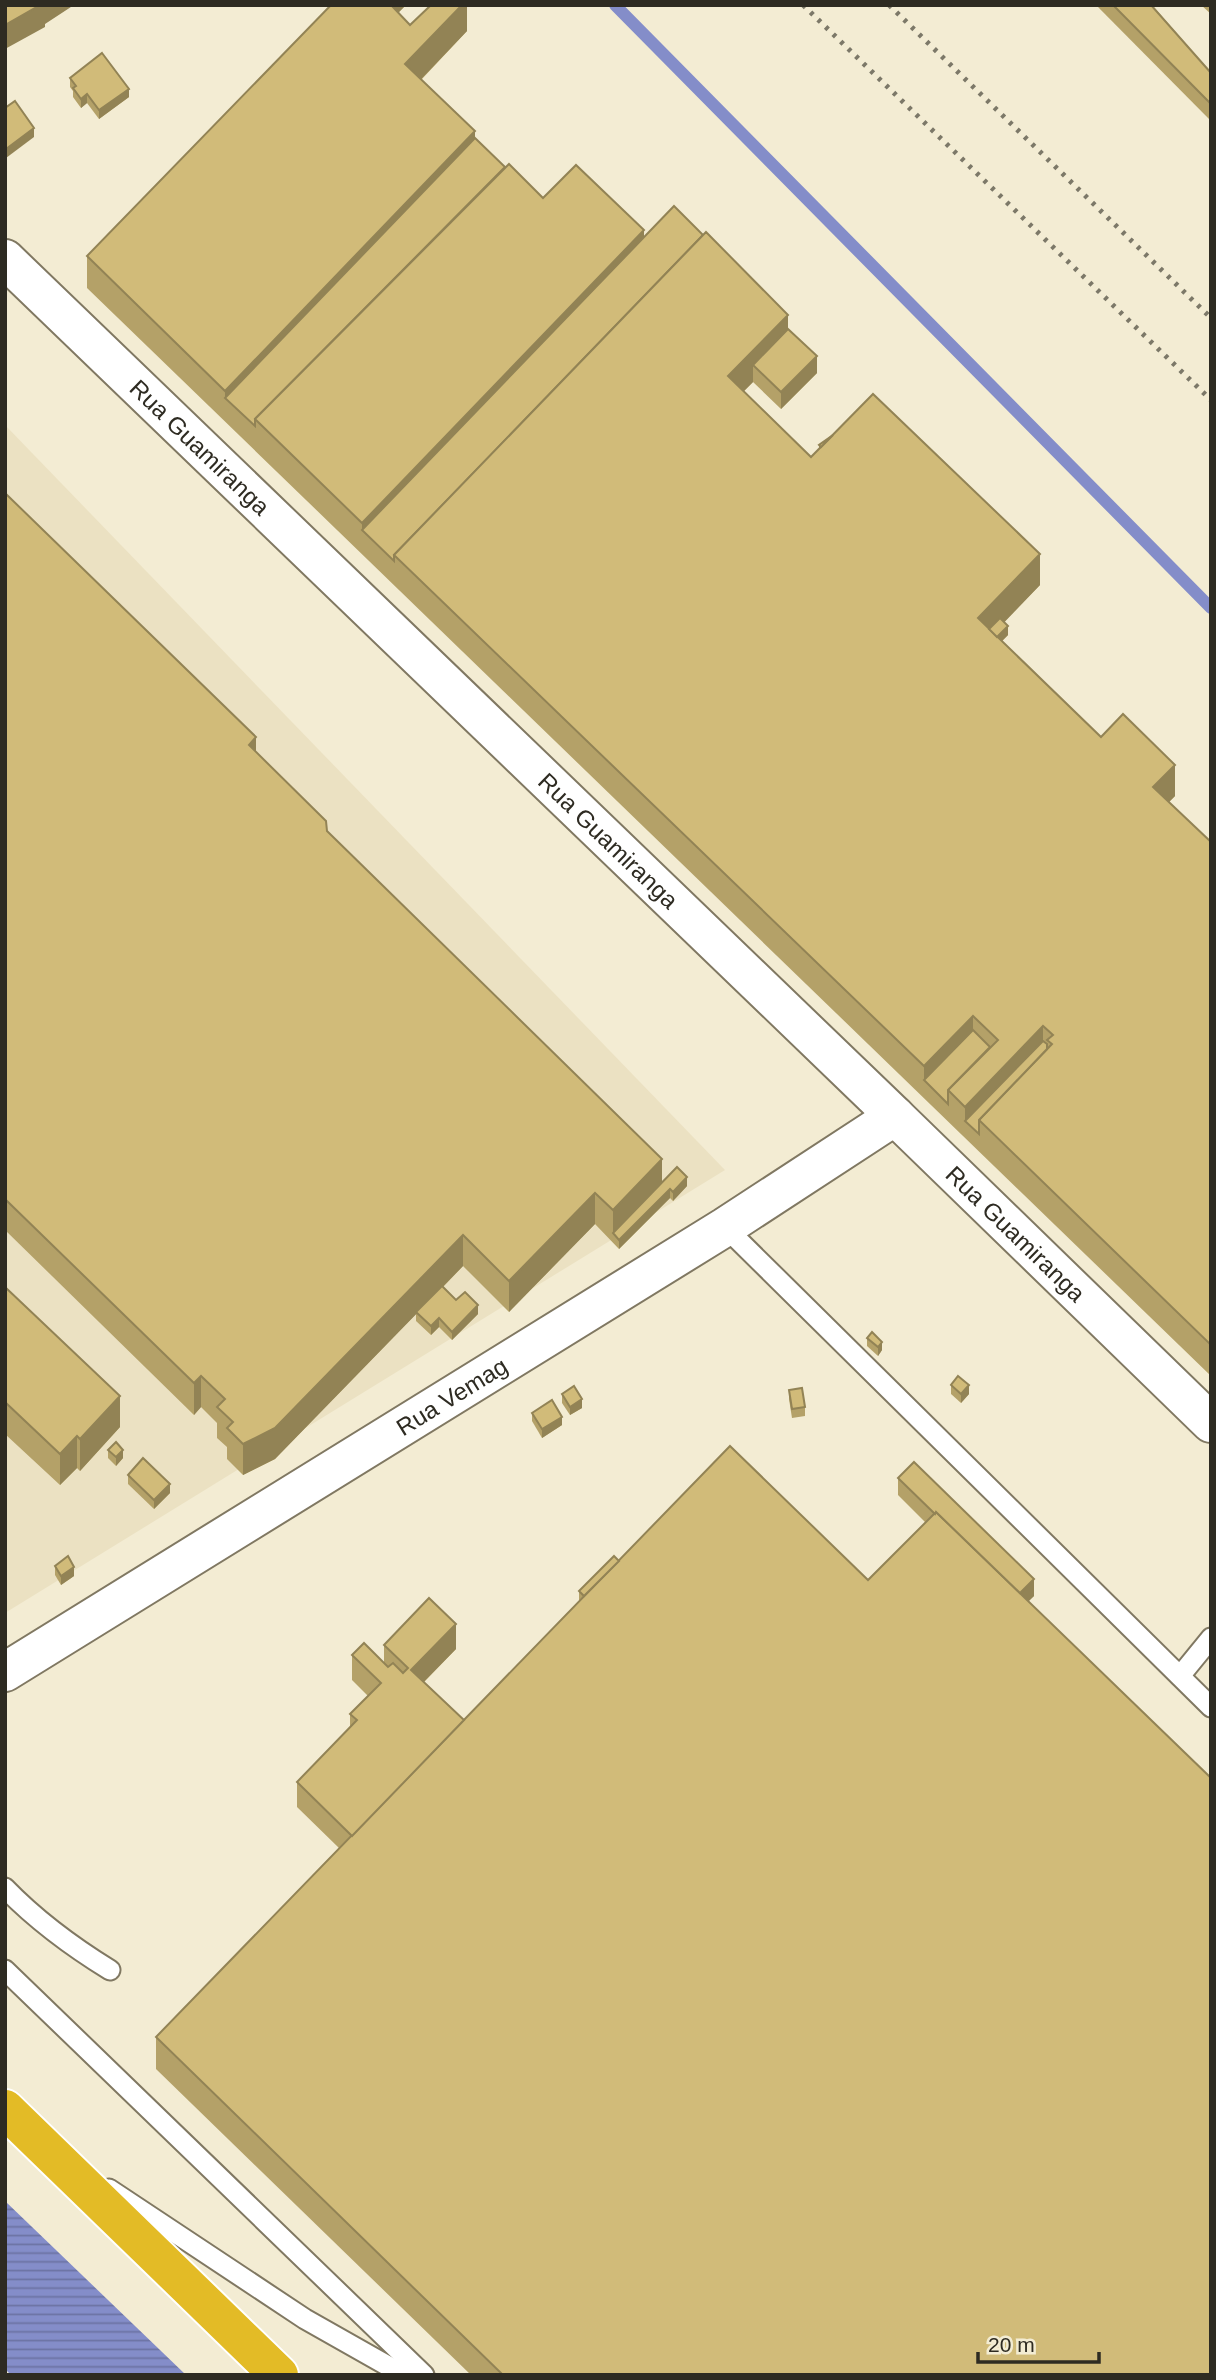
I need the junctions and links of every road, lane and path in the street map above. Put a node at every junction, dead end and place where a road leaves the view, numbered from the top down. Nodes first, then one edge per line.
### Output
1 (5, 259) edge
2 (895, 1116) junction
3 (725, 1227) junction
4 (1211, 1423) edge
5 (1211, 1638) edge
6 (5, 1672) edge
7 (1180, 1676) junction
8 (1211, 1707) edge
9 (5, 1888) edge
10 (5, 1970) edge
11 (110, 1970) dead end
12 (5, 2109) edge
13 (40, 2143) junction
14 (279, 2375) edge
15 (404, 2375) edge
16 (424, 2375) edge

1 - 2 street, Rua Guamiranga
2 - 3 street, Rua Vemag
2 - 4 street, Rua Guamiranga
3 - 6 street, Rua Vemag
3 - 7 lane
5 - 7 lane
7 - 8 lane
9 - 11 lane
10 - 16 lane
12 - 13 highway
13 - 14 highway
13 - 15 lane

